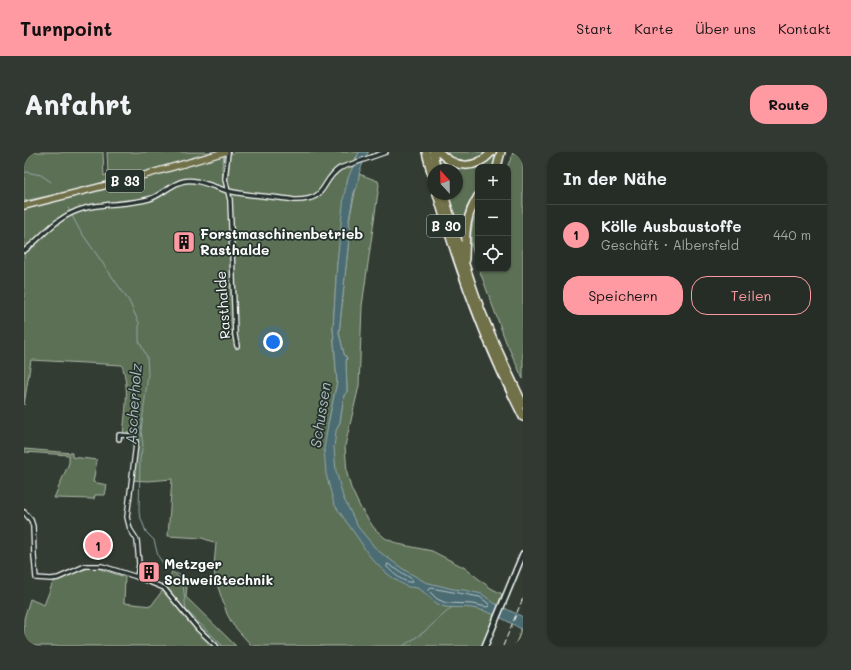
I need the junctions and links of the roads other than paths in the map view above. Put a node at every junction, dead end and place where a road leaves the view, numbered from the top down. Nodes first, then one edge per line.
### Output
1 (227, 152) edge
2 (386, 152) edge
3 (426, 152) edge
4 (433, 152) edge
5 (439, 152) edge
6 (491, 152) edge
7 (501, 153) edge
8 (429, 164) edge
9 (436, 164) edge
10 (498, 164) edge
11 (229, 191) junction
12 (439, 200) edge
13 (446, 200) edge
14 (476, 200) edge
15 (24, 206) edge
16 (24, 252) edge
17 (461, 256) junction
18 (462, 265) junction
19 (237, 346) dead end
20 (523, 404) edge
21 (523, 417) edge
22 (119, 439) dead end
23 (24, 512) edge
24 (523, 554) edge
25 (138, 577) junction
26 (216, 646) edge
27 (485, 646) edge

1 - 11 street, Rasthalde
1 - 15 main road, B 33
2 - 11 street
3 - 8 highway
4 - 9 highway
5 - 6 highway
7 - 10 highway
11 - 16 street
11 - 19 street, Rasthalde
12 - 17 highway, B 30
13 - 17 highway, B 30
14 - 17 highway
17 - 18 highway
18 - 20 highway
18 - 21 highway
22 - 25 street
23 - 25 street
24 - 27 street
25 - 26 street

